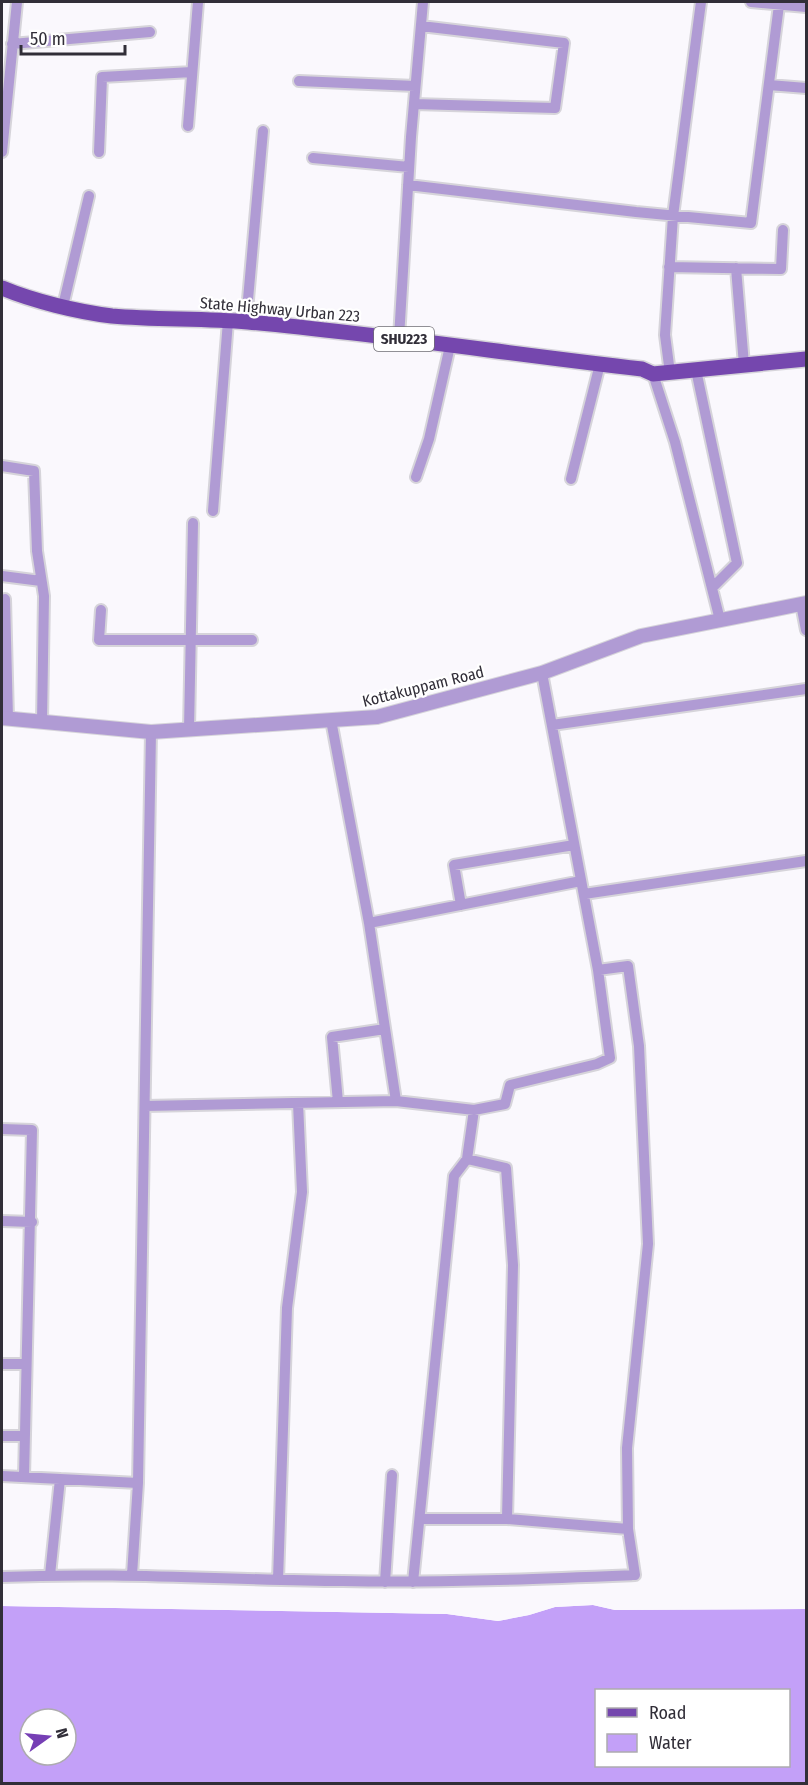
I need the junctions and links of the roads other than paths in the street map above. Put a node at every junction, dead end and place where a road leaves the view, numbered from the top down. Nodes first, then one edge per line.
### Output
1 (17, 2) edge
2 (198, 2) edge
3 (423, 2) edge
4 (701, 2) edge
5 (751, 2) edge
6 (779, 5) junction
7 (807, 7) edge
8 (421, 26) junction
9 (150, 32) dead end
10 (12, 44) junction
11 (192, 72) junction
12 (299, 81) dead end
13 (415, 86) junction
14 (768, 86) junction
15 (807, 88) edge
16 (414, 104) junction
17 (188, 126) dead end
18 (263, 131) dead end
19 (2, 152) edge
20 (99, 152) dead end
21 (313, 158) dead end
22 (409, 167) junction
23 (408, 185) junction
24 (89, 196) dead end
25 (673, 216) junction
26 (783, 230) dead end
27 (669, 267) junction
28 (736, 268) junction
29 (2, 288) edge
30 (63, 306) junction
31 (228, 321) junction
32 (246, 322) junction
33 (399, 338) junction
34 (450, 346) junction
35 (807, 359) edge
36 (600, 364) junction
37 (744, 365) junction
38 (696, 370) junction
39 (670, 373) junction
40 (653, 374) junction
41 (2, 466) edge
42 (416, 477) dead end
43 (571, 479) dead end
44 (213, 511) dead end
45 (193, 523) dead end
46 (2, 576) edge
47 (42, 581) junction
48 (712, 588) junction
49 (5, 599) dead end
50 (804, 604) edge
51 (101, 610) dead end
52 (720, 620) junction
53 (807, 630) edge
54 (191, 640) junction
55 (252, 640) dead end
56 (542, 673) junction
57 (807, 689) edge
58 (5, 719) edge
59 (331, 720) junction
60 (42, 722) junction
61 (552, 725) junction
62 (189, 729) junction
63 (151, 732) junction
64 (574, 845) junction
65 (807, 861) edge
66 (581, 881) junction
67 (584, 894) junction
68 (460, 905) junction
69 (369, 923) junction
70 (598, 970) junction
71 (385, 1029) junction
72 (396, 1101) junction
73 (338, 1102) junction
74 (298, 1103) junction
75 (145, 1106) junction
76 (474, 1110) junction
77 (2, 1129) edge
78 (467, 1159) junction
79 (2, 1221) edge
80 (32, 1222) junction
81 (2, 1364) edge
82 (26, 1364) junction
83 (2, 1436) edge
84 (25, 1436) junction
85 (392, 1475) dead end
86 (2, 1476) edge
87 (24, 1477) junction
88 (60, 1479) junction
89 (138, 1483) junction
90 (420, 1519) junction
91 (507, 1519) junction
92 (628, 1529) junction
93 (50, 1575) junction
94 (132, 1575) junction
95 (2, 1577) edge
96 (278, 1580) junction
97 (385, 1582) junction
98 (413, 1582) junction

1 - 10 street
2 - 11 street
3 - 8 street
4 - 25 street
5 - 6 street
6 - 7 street
6 - 14 street
8 - 13 street
8 - 16 street
9 - 10 street
10 - 19 street
11 - 17 street
11 - 20 street
12 - 13 street
13 - 16 street
14 - 15 street
14 - 25 street
16 - 22 street
18 - 32 street
21 - 22 street
22 - 23 street
23 - 25 street
23 - 33 street
24 - 30 street
25 - 27 street
26 - 28 street
27 - 28 street
27 - 39 street
28 - 37 street
29 - 30 main road, State Highway Urban 223 / SHU223
30 - 31 main road, State Highway Urban 223 / SHU223
31 - 32 main road, State Highway Urban 223 / SHU223
31 - 44 street
32 - 33 main road, State Highway Urban 223 / SHU223
33 - 34 main road, State Highway Urban 223 / SHU223
34 - 36 main road, State Highway Urban 223 / SHU223
34 - 42 street
35 - 37 main road, State Highway Urban 223 / SHU223
36 - 40 main road, State Highway Urban 223 / SHU223
36 - 43 street
37 - 38 main road, State Highway Urban 223 / SHU223
38 - 39 main road, State Highway Urban 223 / SHU223
38 - 48 street
39 - 40 main road, State Highway Urban 223 / SHU223
40 - 48 street
41 - 47 street
45 - 54 street
46 - 47 street
47 - 60 street
48 - 52 street
49 - 58 street
50 - 52 street, Kottakuppam Road
50 - 53 street
51 - 54 street
52 - 56 street, Kottakuppam Road
54 - 55 street
54 - 62 street
56 - 59 street, Kottakuppam Road
56 - 61 street
57 - 61 street
58 - 60 street, Kottakuppam Road
59 - 62 street, Kottakuppam Road
59 - 69 street
60 - 63 street, Kottakuppam Road
61 - 64 street
62 - 63 street, Kottakuppam Road
63 - 75 street
64 - 66 street
64 - 68 street
65 - 67 street
66 - 67 street
66 - 68 street
67 - 70 street
68 - 69 street
69 - 71 street
70 - 76 street
70 - 92 street
71 - 72 street
71 - 73 street
72 - 73 street
72 - 76 street
73 - 74 street
74 - 75 street
74 - 96 street
75 - 89 street
76 - 78 street
77 - 80 street
78 - 90 street
78 - 91 street
79 - 80 street
80 - 82 street
81 - 82 street
82 - 84 street
83 - 84 street
84 - 87 street
85 - 97 street
86 - 87 street
87 - 88 street
88 - 89 street
88 - 93 street
89 - 94 street
90 - 91 street
90 - 98 street
91 - 92 street
92 - 98 street
93 - 94 street
93 - 95 street
94 - 96 street
96 - 97 street
97 - 98 street

